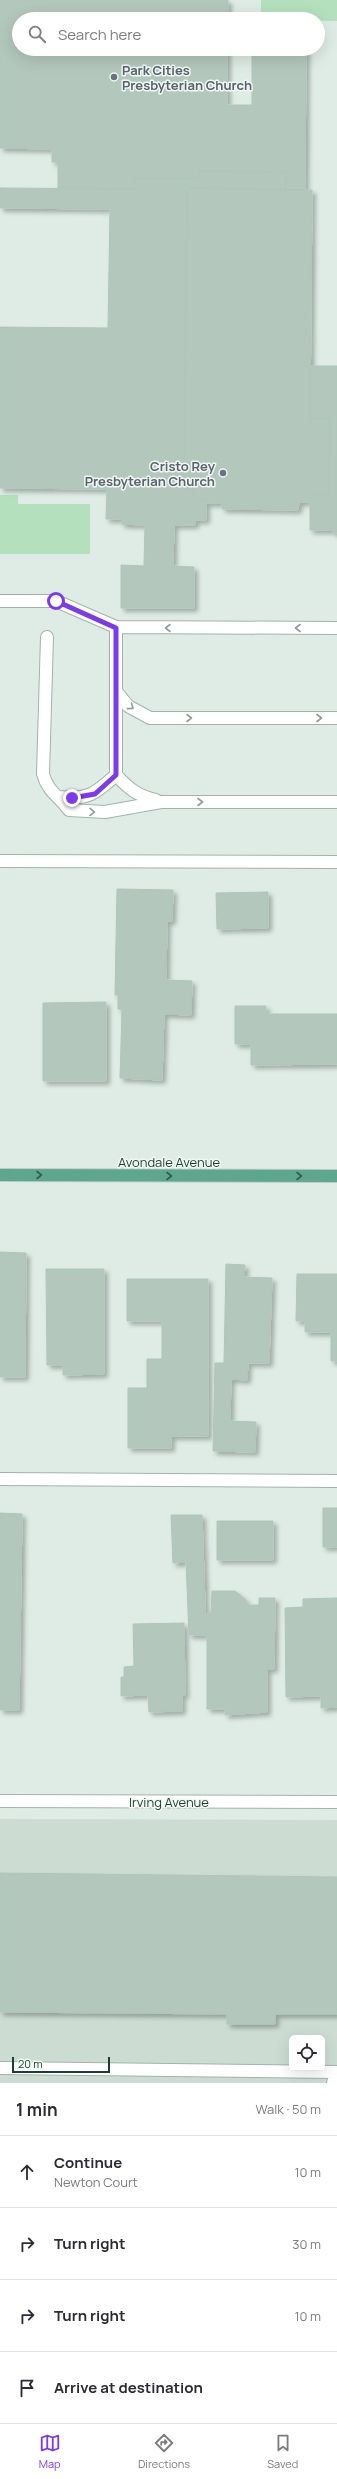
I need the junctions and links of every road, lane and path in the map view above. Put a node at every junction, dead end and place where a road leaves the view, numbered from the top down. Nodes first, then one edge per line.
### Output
1 (0, 601) edge
2 (116, 628) junction
3 (337, 628) edge
4 (47, 637) dead end
5 (116, 691) junction
6 (337, 718) edge
7 (116, 775) junction
8 (59, 797) junction
9 (161, 802) junction
10 (337, 802) edge
11 (0, 861) edge
12 (337, 862) edge
13 (0, 1175) edge
14 (337, 1176) edge
15 (0, 1479) edge
16 (337, 1481) edge
17 (0, 1802) edge
18 (337, 1802) edge
19 (0, 2068) edge
20 (333, 2083) edge

1 - 2 street
3 -> 2 street
2 - 5 street
4 - 8 street
5 -> 6 street
5 - 7 street
7 - 8 street
7 - 9 street
8 -> 9 street
9 -> 10 street
11 - 12 street
13 -> 14 main road, Avondale Avenue
15 - 16 street
17 - 18 street, Irving Avenue
19 - 20 street

